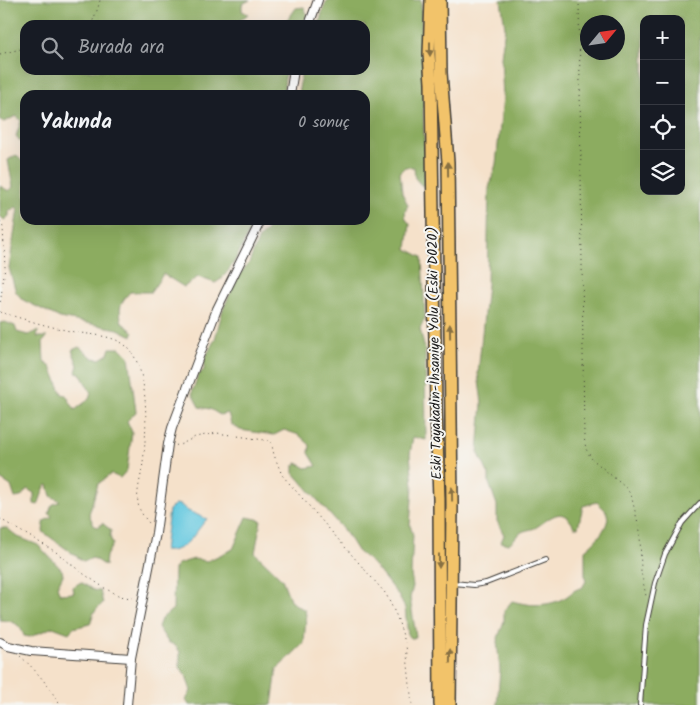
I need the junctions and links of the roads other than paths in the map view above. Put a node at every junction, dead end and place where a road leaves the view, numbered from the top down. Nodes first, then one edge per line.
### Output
1 (318, 0) edge
2 (431, 0) edge
3 (440, 0) edge
4 (311, 20) edge
5 (293, 75) edge
6 (291, 90) edge
7 (259, 225) edge
8 (700, 502) edge
9 (544, 560) dead end
10 (451, 583) junction
11 (0, 642) edge
12 (132, 658) junction
13 (126, 705) edge
14 (440, 705) edge
15 (450, 705) edge
16 (640, 705) edge

1 - 4 street
2 -> 14 main road, Eski Tayakadın-İhsaniye Yolu (Eski D020)
10 -> 3 main road, Eski Tayakadın-İhsaniye Yolu (Eski D020)
5 - 6 street
7 - 12 street
8 - 16 lane
9 - 10 lane
15 -> 10 main road, Eski Tayakadın-İhsaniye Yolu (Eski D020)
11 - 12 street
12 - 13 street

